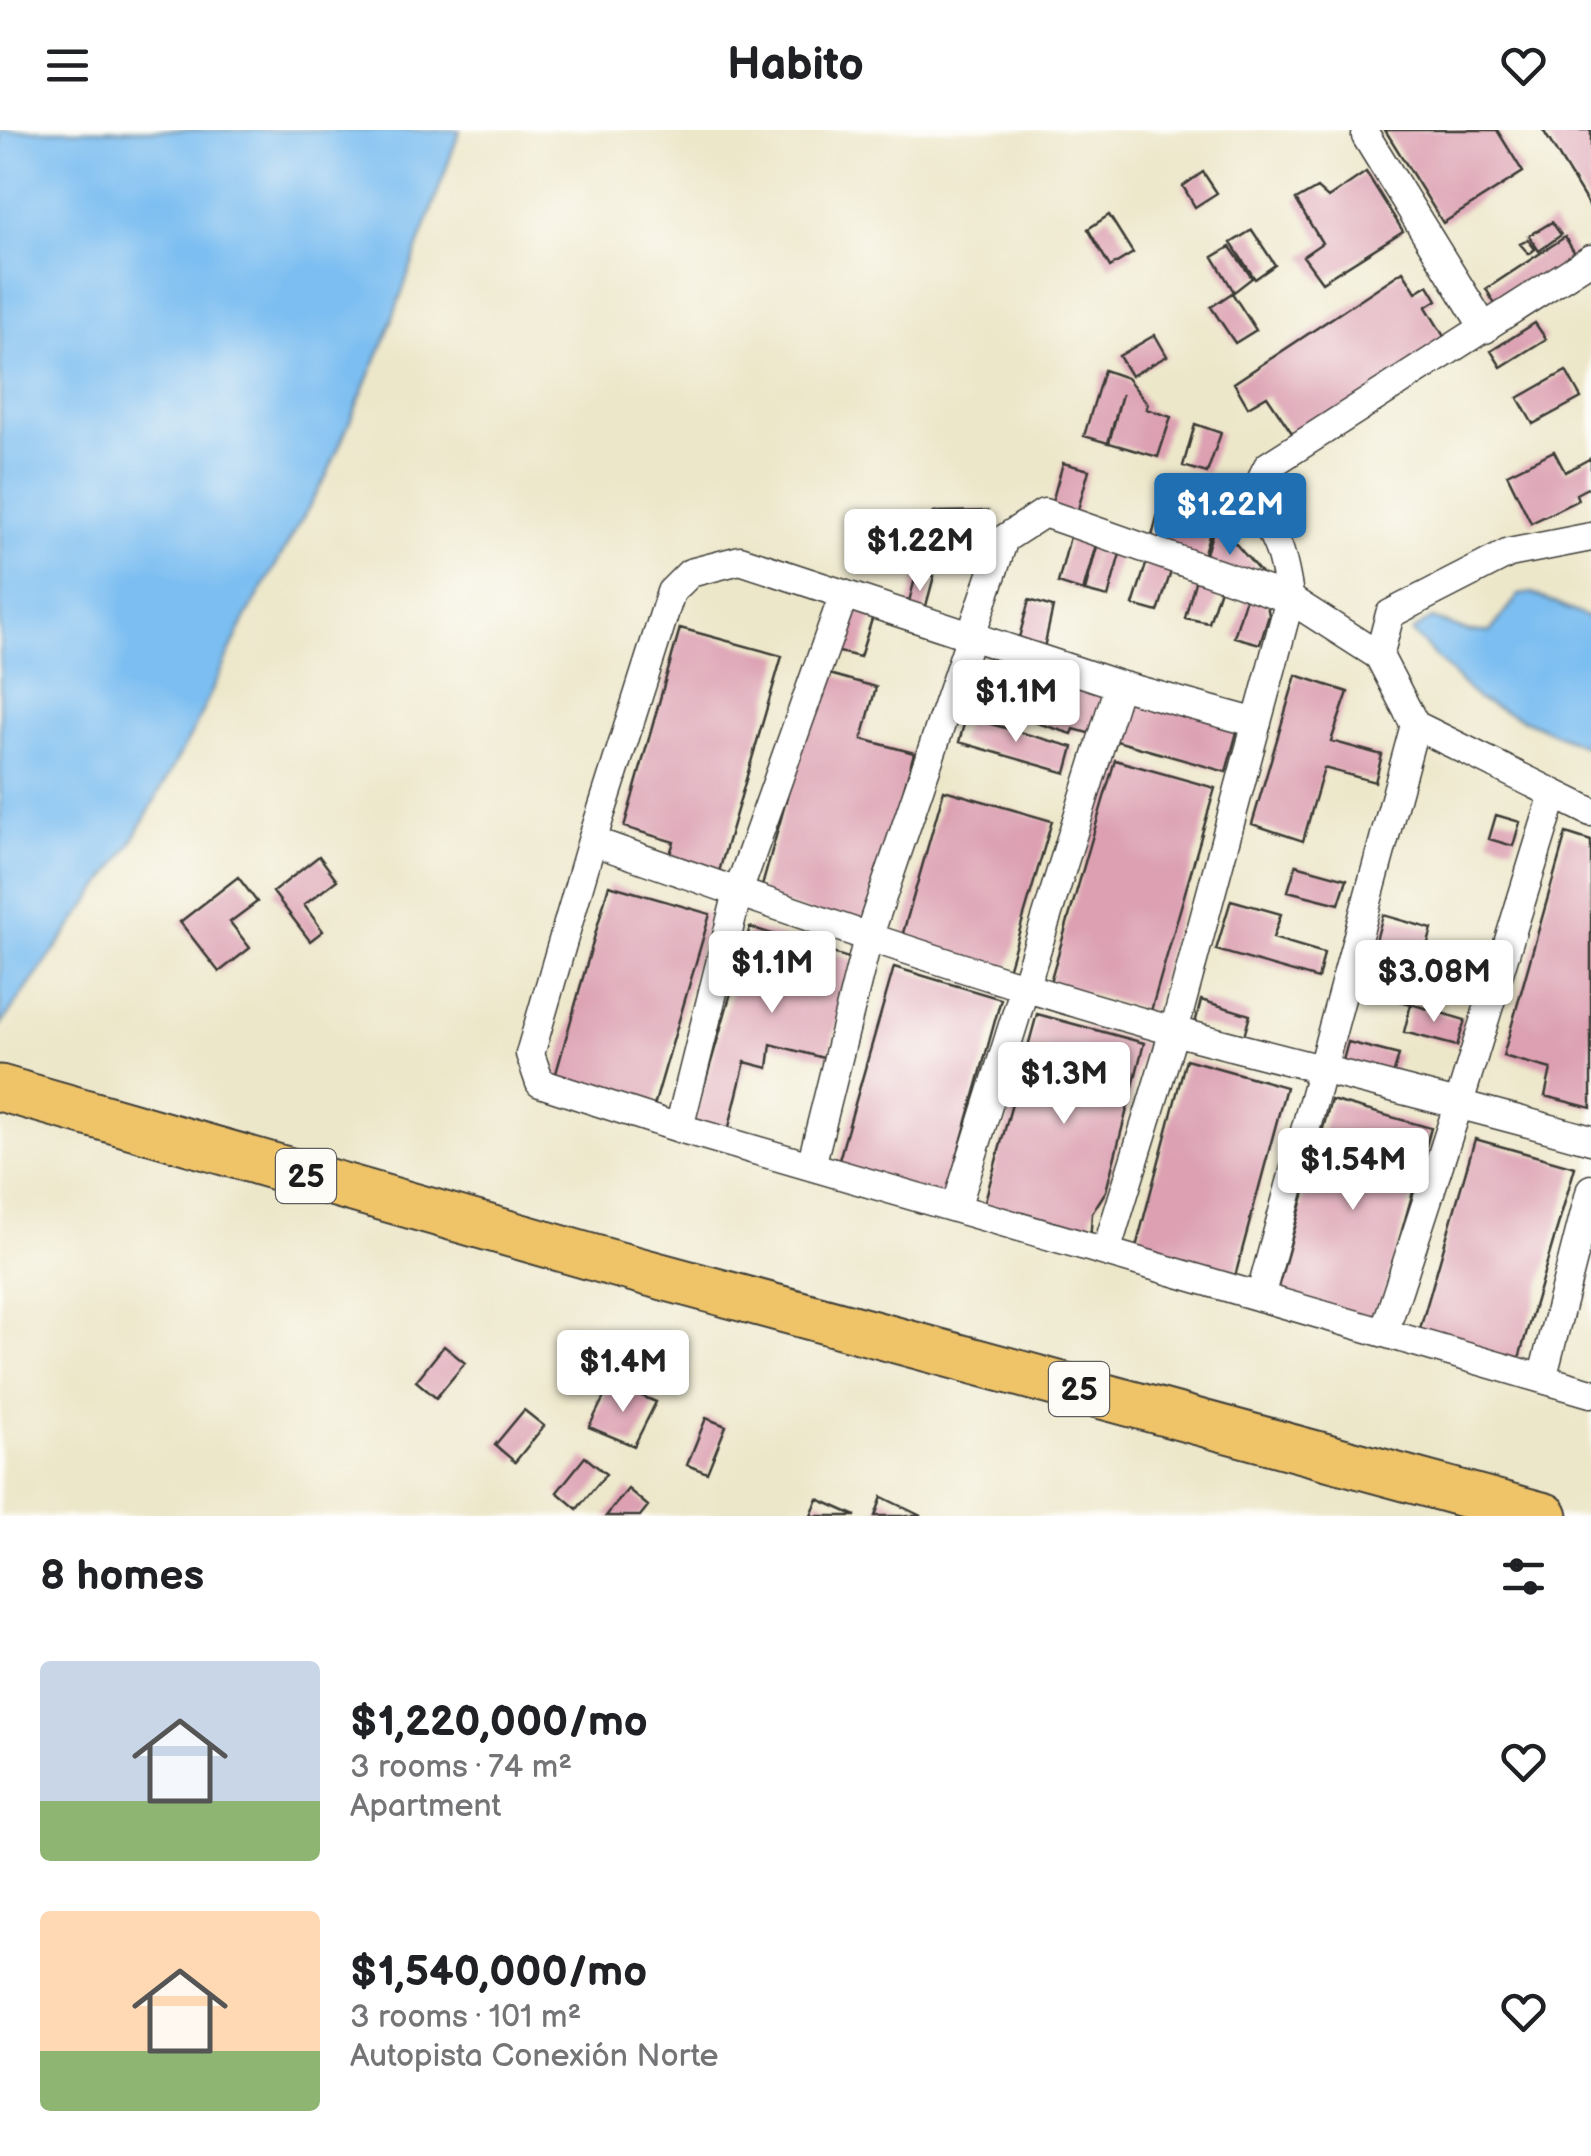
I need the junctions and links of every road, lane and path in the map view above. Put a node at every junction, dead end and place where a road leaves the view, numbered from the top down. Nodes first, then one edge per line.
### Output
1 (1366, 136) dead end
2 (1591, 259) edge
3 (1486, 329) junction
4 (1591, 537) edge
5 (844, 594) junction
6 (1290, 599) junction
7 (970, 635) junction
8 (1379, 656) junction
9 (1120, 685) junction
10 (1256, 724) junction
11 (1415, 725) junction
12 (1554, 794) junction
13 (1591, 812) edge
14 (592, 840) junction
15 (738, 892) junction
16 (868, 938) junction
17 (1025, 986) junction
18 (1174, 1030) junction
19 (1322, 1067) junction
20 (0, 1088) edge
21 (1459, 1103) junction
22 (679, 1128) junction
23 (1591, 1140) edge
24 (811, 1166) junction
25 (1591, 1189) edge
26 (956, 1208) junction
27 (1106, 1252) junction
28 (1260, 1297) junction
29 (1384, 1333) junction
30 (1542, 1379) junction
31 (1591, 1393) edge
32 (1545, 1516) edge

1 - 3 street
2 - 3 street
3 - 6 street
4 - 8 street
5 - 7 street
5 - 14 street
5 - 15 street
6 - 7 street
6 - 8 street
6 - 10 street
7 - 9 street
7 - 16 street
8 - 11 street
9 - 10 street
9 - 17 street
10 - 18 street
11 - 12 street
11 - 19 street
12 - 13 street
12 - 21 street
14 - 15 street
14 - 22 street
15 - 16 street
15 - 22 street
16 - 17 street
16 - 24 street
17 - 18 street
17 - 26 street
18 - 19 street
18 - 27 street
19 - 21 street
19 - 28 street
20 - 32 highway, 25
21 - 23 street
21 - 29 street
22 - 24 street
24 - 26 street
25 - 30 street
26 - 27 street
27 - 28 street
28 - 29 street
29 - 30 street
30 - 31 street

